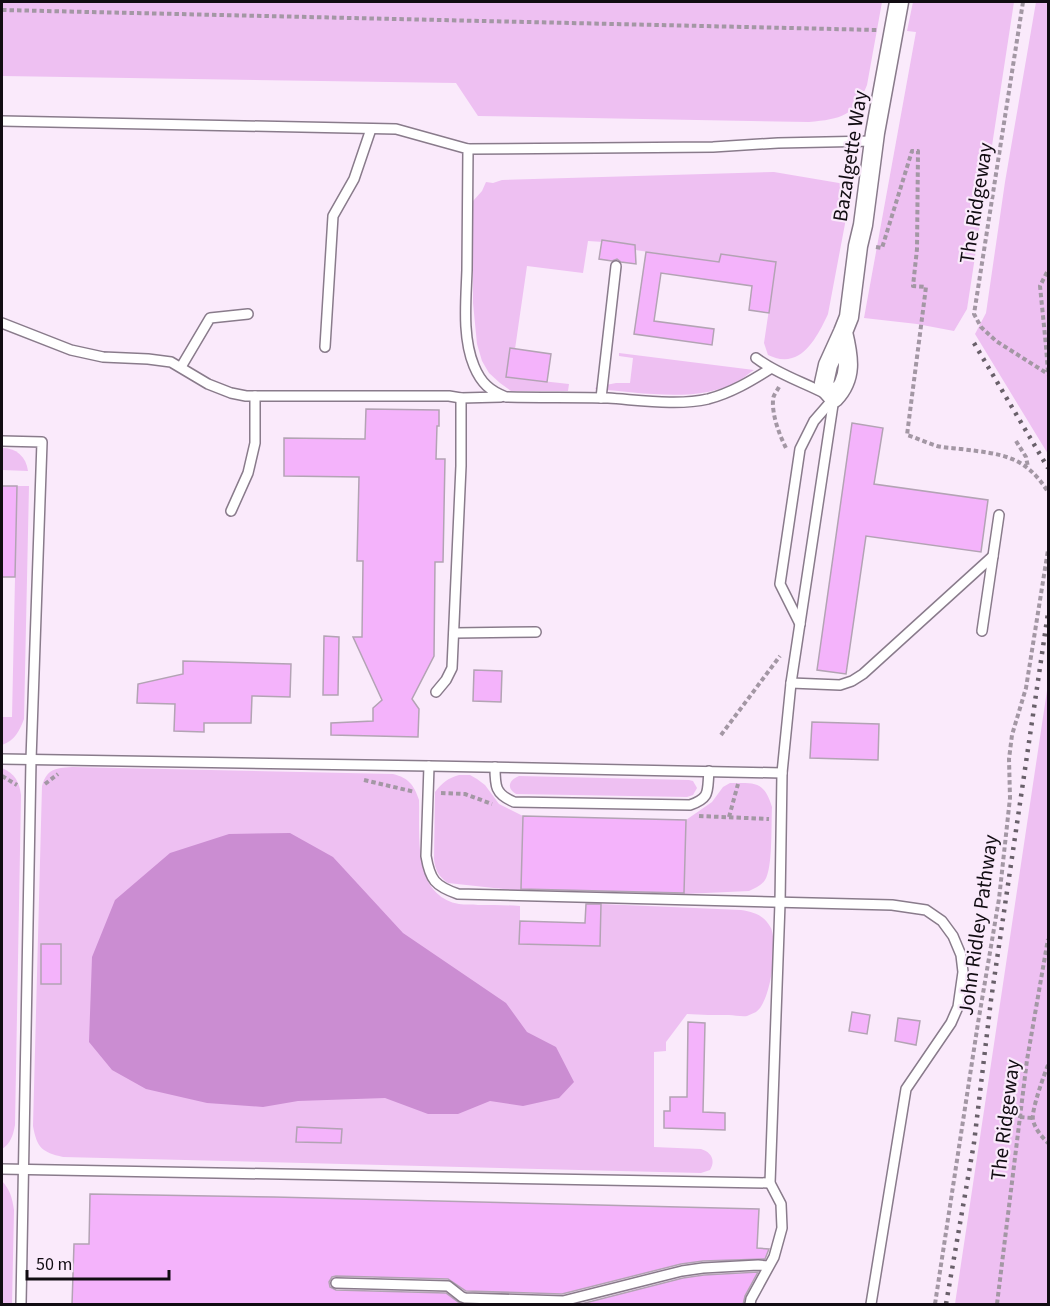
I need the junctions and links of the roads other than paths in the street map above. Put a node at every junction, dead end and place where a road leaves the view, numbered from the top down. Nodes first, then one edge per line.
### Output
1 (898, 5) edge
2 (2, 121) edge
3 (371, 129) junction
4 (874, 141) junction
5 (468, 149) junction
6 (616, 266) dead end
7 (248, 314) dead end
8 (2, 323) edge
9 (325, 347) dead end
10 (756, 358) dead end
11 (181, 367) junction
12 (770, 369) junction
13 (255, 396) junction
14 (506, 397) junction
15 (461, 398) junction
16 (601, 398) junction
17 (834, 398) junction
18 (2, 441) edge
19 (231, 511) dead end
20 (999, 515) dead end
21 (993, 556) junction
22 (800, 624) junction
23 (982, 631) dead end
24 (536, 632) dead end
25 (454, 633) junction
26 (791, 683) junction
27 (436, 692) dead end
28 (2, 759) edge
29 (32, 759) junction
30 (429, 765) junction
31 (495, 767) junction
32 (709, 771) junction
33 (782, 773) junction
34 (780, 903) junction
35 (2, 1169) edge
36 (23, 1169) junction
37 (770, 1183) junction
38 (768, 1266) junction
39 (336, 1283) dead end
40 (543, 1302) edge
41 (21, 1305) edge
42 (750, 1305) edge
43 (871, 1305) edge

1 - 4 street, Bazalgette Way
2 - 3 lane
3 - 5 lane
3 - 9 lane
4 - 5 lane
4 - 17 street, Bazalgette Way
5 - 14 lane
6 - 16 lane
7 - 11 lane
8 - 11 lane
10 - 12 lane
11 - 13 lane
12 - 16 lane
12 - 17 lane
13 - 15 lane
13 - 19 lane
14 - 15 lane
14 - 16 lane
15 - 25 lane
17 - 22 lane
17 - 22 lane
18 - 29 lane
20 - 21 lane
21 - 23 lane
21 - 26 lane
22 - 26 lane
24 - 25 lane
25 - 27 lane
26 - 33 lane
28 - 29 lane
29 - 30 lane
29 - 36 lane
30 - 31 lane
30 - 34 lane
31 - 32 lane
31 - 32 lane
32 - 33 lane
33 - 34 lane
34 - 37 lane
34 - 43 lane
35 - 36 lane
36 - 37 lane
36 - 41 lane
37 - 38 lane
38 - 40 lane
38 - 42 lane
39 - 40 lane

